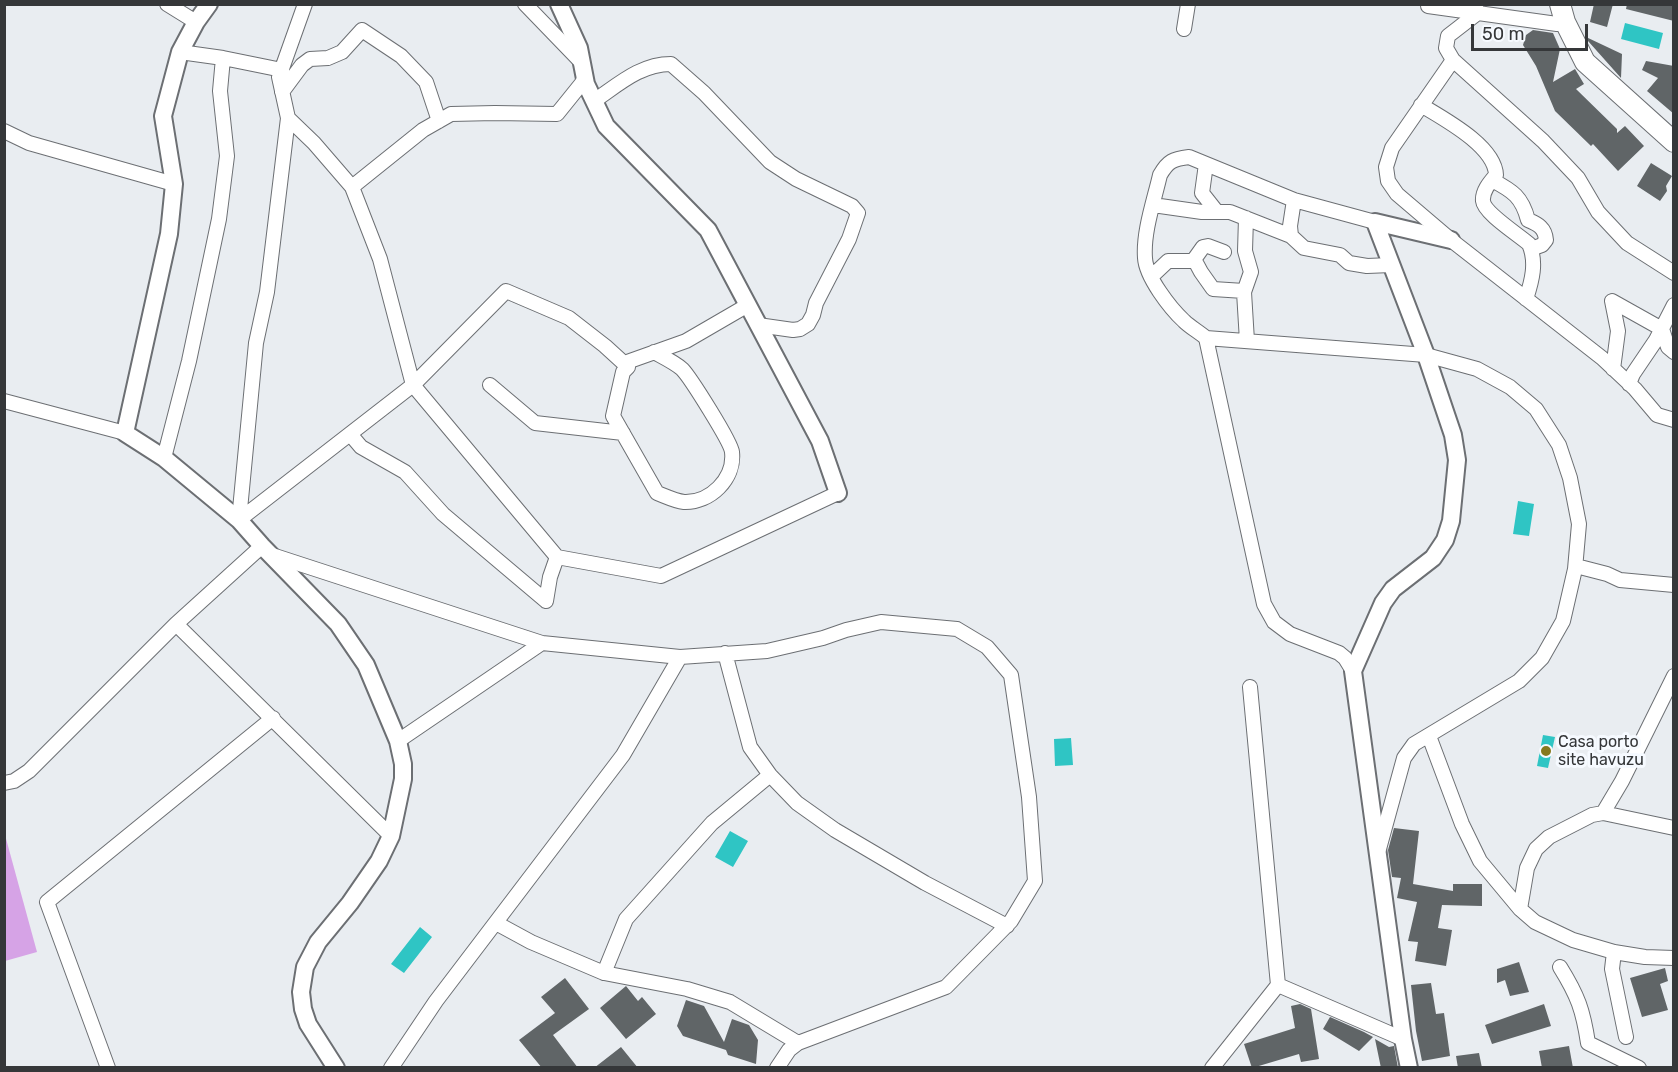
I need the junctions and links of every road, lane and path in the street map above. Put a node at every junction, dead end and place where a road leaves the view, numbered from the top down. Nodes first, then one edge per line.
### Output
1 (167, 4) edge
2 (209, 4) edge
3 (305, 4) edge
4 (525, 4) edge
5 (559, 4) edge
6 (1188, 4) edge
7 (1428, 4) edge
8 (1479, 12) junction
9 (1562, 14) edge
10 (196, 22) junction
11 (1184, 29) dead end
12 (180, 52) junction
13 (223, 58) junction
14 (1453, 60) junction
15 (282, 70) junction
16 (583, 70) junction
17 (282, 92) junction
18 (594, 101) junction
19 (1421, 105) junction
20 (288, 118) junction
21 (439, 121) junction
22 (4, 131) edge
23 (1674, 142) edge
24 (1206, 164) junction
25 (1492, 180) junction
26 (174, 184) junction
27 (352, 187) junction
28 (1294, 200) junction
29 (1153, 205) junction
30 (1217, 212) junction
31 (1246, 218) junction
32 (1375, 222) junction
33 (1291, 236) junction
34 (1450, 240) junction
35 (1531, 249) junction
36 (1224, 252) dead end
37 (1194, 259) junction
38 (1391, 265) junction
39 (1674, 273) edge
40 (1151, 277) junction
41 (1244, 291) junction
42 (1526, 299) junction
43 (748, 305) junction
44 (1674, 305) edge
45 (758, 325) junction
46 (1662, 329) junction
47 (1206, 338) junction
48 (1247, 341) junction
49 (654, 352) junction
50 (1674, 352) edge
51 (1426, 356) junction
52 (628, 367) junction
53 (1613, 369) junction
54 (1629, 384) junction
55 (413, 385) junction
56 (490, 385) dead end
57 (4, 401) edge
58 (1674, 420) edge
59 (623, 433) junction
60 (125, 434) junction
61 (350, 434) junction
62 (164, 458) junction
63 (838, 493) joint
64 (239, 520) junction
65 (267, 550) junction
66 (557, 556) junction
67 (1576, 566) junction
68 (1674, 585) edge
69 (176, 624) junction
70 (542, 643) junction
71 (725, 654) junction
72 (680, 657) junction
73 (1353, 671) junction
74 (1674, 676) edge
75 (1250, 687) dead end
76 (273, 718) junction
77 (1429, 736) junction
78 (398, 741) junction
79 (770, 775) junction
80 (4, 783) edge
81 (1603, 813) junction
82 (1674, 828) edge
83 (391, 836) junction
84 (1377, 854) junction
85 (1520, 909) junction
86 (496, 923) junction
87 (1007, 926) junction
88 (1614, 952) junction
89 (1674, 957) edge
90 (1560, 967) dead end
91 (604, 973) junction
92 (1278, 985) junction
93 (1626, 1037) dead end
94 (1403, 1039) junction
95 (798, 1043) junction
96 (108, 1068) edge
97 (336, 1068) edge
98 (391, 1068) edge
99 (777, 1068) edge
100 (1212, 1068) edge
101 (1409, 1068) edge
102 (1639, 1068) edge

1 - 10 street
2 - 10 street
3 - 15 street
4 - 16 street
5 - 16 street
6 - 11 street
7 - 8 street
8 - 9 street
8 - 14 street
9 - 23 main road
10 - 12 street
12 - 13 street
12 - 26 street
13 - 15 street
13 - 62 street
14 - 19 street
14 - 39 street
15 - 17 street
16 - 18 street
16 - 21 street
17 - 20 street
17 - 21 street
18 - 43 street
18 - 45 street
19 - 25 street
19 - 34 street
20 - 27 street
20 - 64 street
21 - 27 street
22 - 26 street
24 - 28 street
24 - 29 street
24 - 30 street
25 - 35 street
25 - 35 street
26 - 60 street
27 - 55 street
28 - 32 street
28 - 33 street
29 - 30 street
29 - 40 street
30 - 31 street
31 - 33 street
31 - 41 street
32 - 34 street
32 - 38 street
33 - 38 street
34 - 42 street
35 - 42 street
36 - 37 street
37 - 40 street
37 - 41 street
38 - 51 street
40 - 47 street
41 - 48 street
42 - 53 street
43 - 45 street
43 - 49 street
44 - 46 street
45 - 63 street
46 - 50 street
46 - 53 street
46 - 54 street
47 - 48 street
47 - 73 street
48 - 51 street
49 - 52 street
49 - 59 street
51 - 67 street
51 - 73 street
52 - 55 street
52 - 59 street
53 - 54 street
54 - 58 street
55 - 61 street
55 - 66 street
56 - 59 street
57 - 60 street
60 - 62 street
61 - 64 street
61 - 66 street
62 - 64 street
63 - 66 street
64 - 65 street
65 - 69 street
65 - 70 street
65 - 78 street
67 - 68 street
67 - 77 street
69 - 76 street
69 - 80 street
70 - 72 street
70 - 78 street
71 - 72 street
71 - 79 street
71 - 87 street
72 - 86 street
73 - 84 street
74 - 81 street
75 - 92 street
76 - 83 street
76 - 96 street
77 - 84 street
77 - 85 street
78 - 83 street
79 - 87 street
79 - 91 street
81 - 82 street
81 - 85 street
83 - 97 street
84 - 94 street
85 - 88 street
86 - 91 street
86 - 98 street
87 - 95 street
88 - 89 street
88 - 93 street
90 - 102 street
91 - 95 street
92 - 94 street
92 - 100 street
94 - 101 street
95 - 99 street

